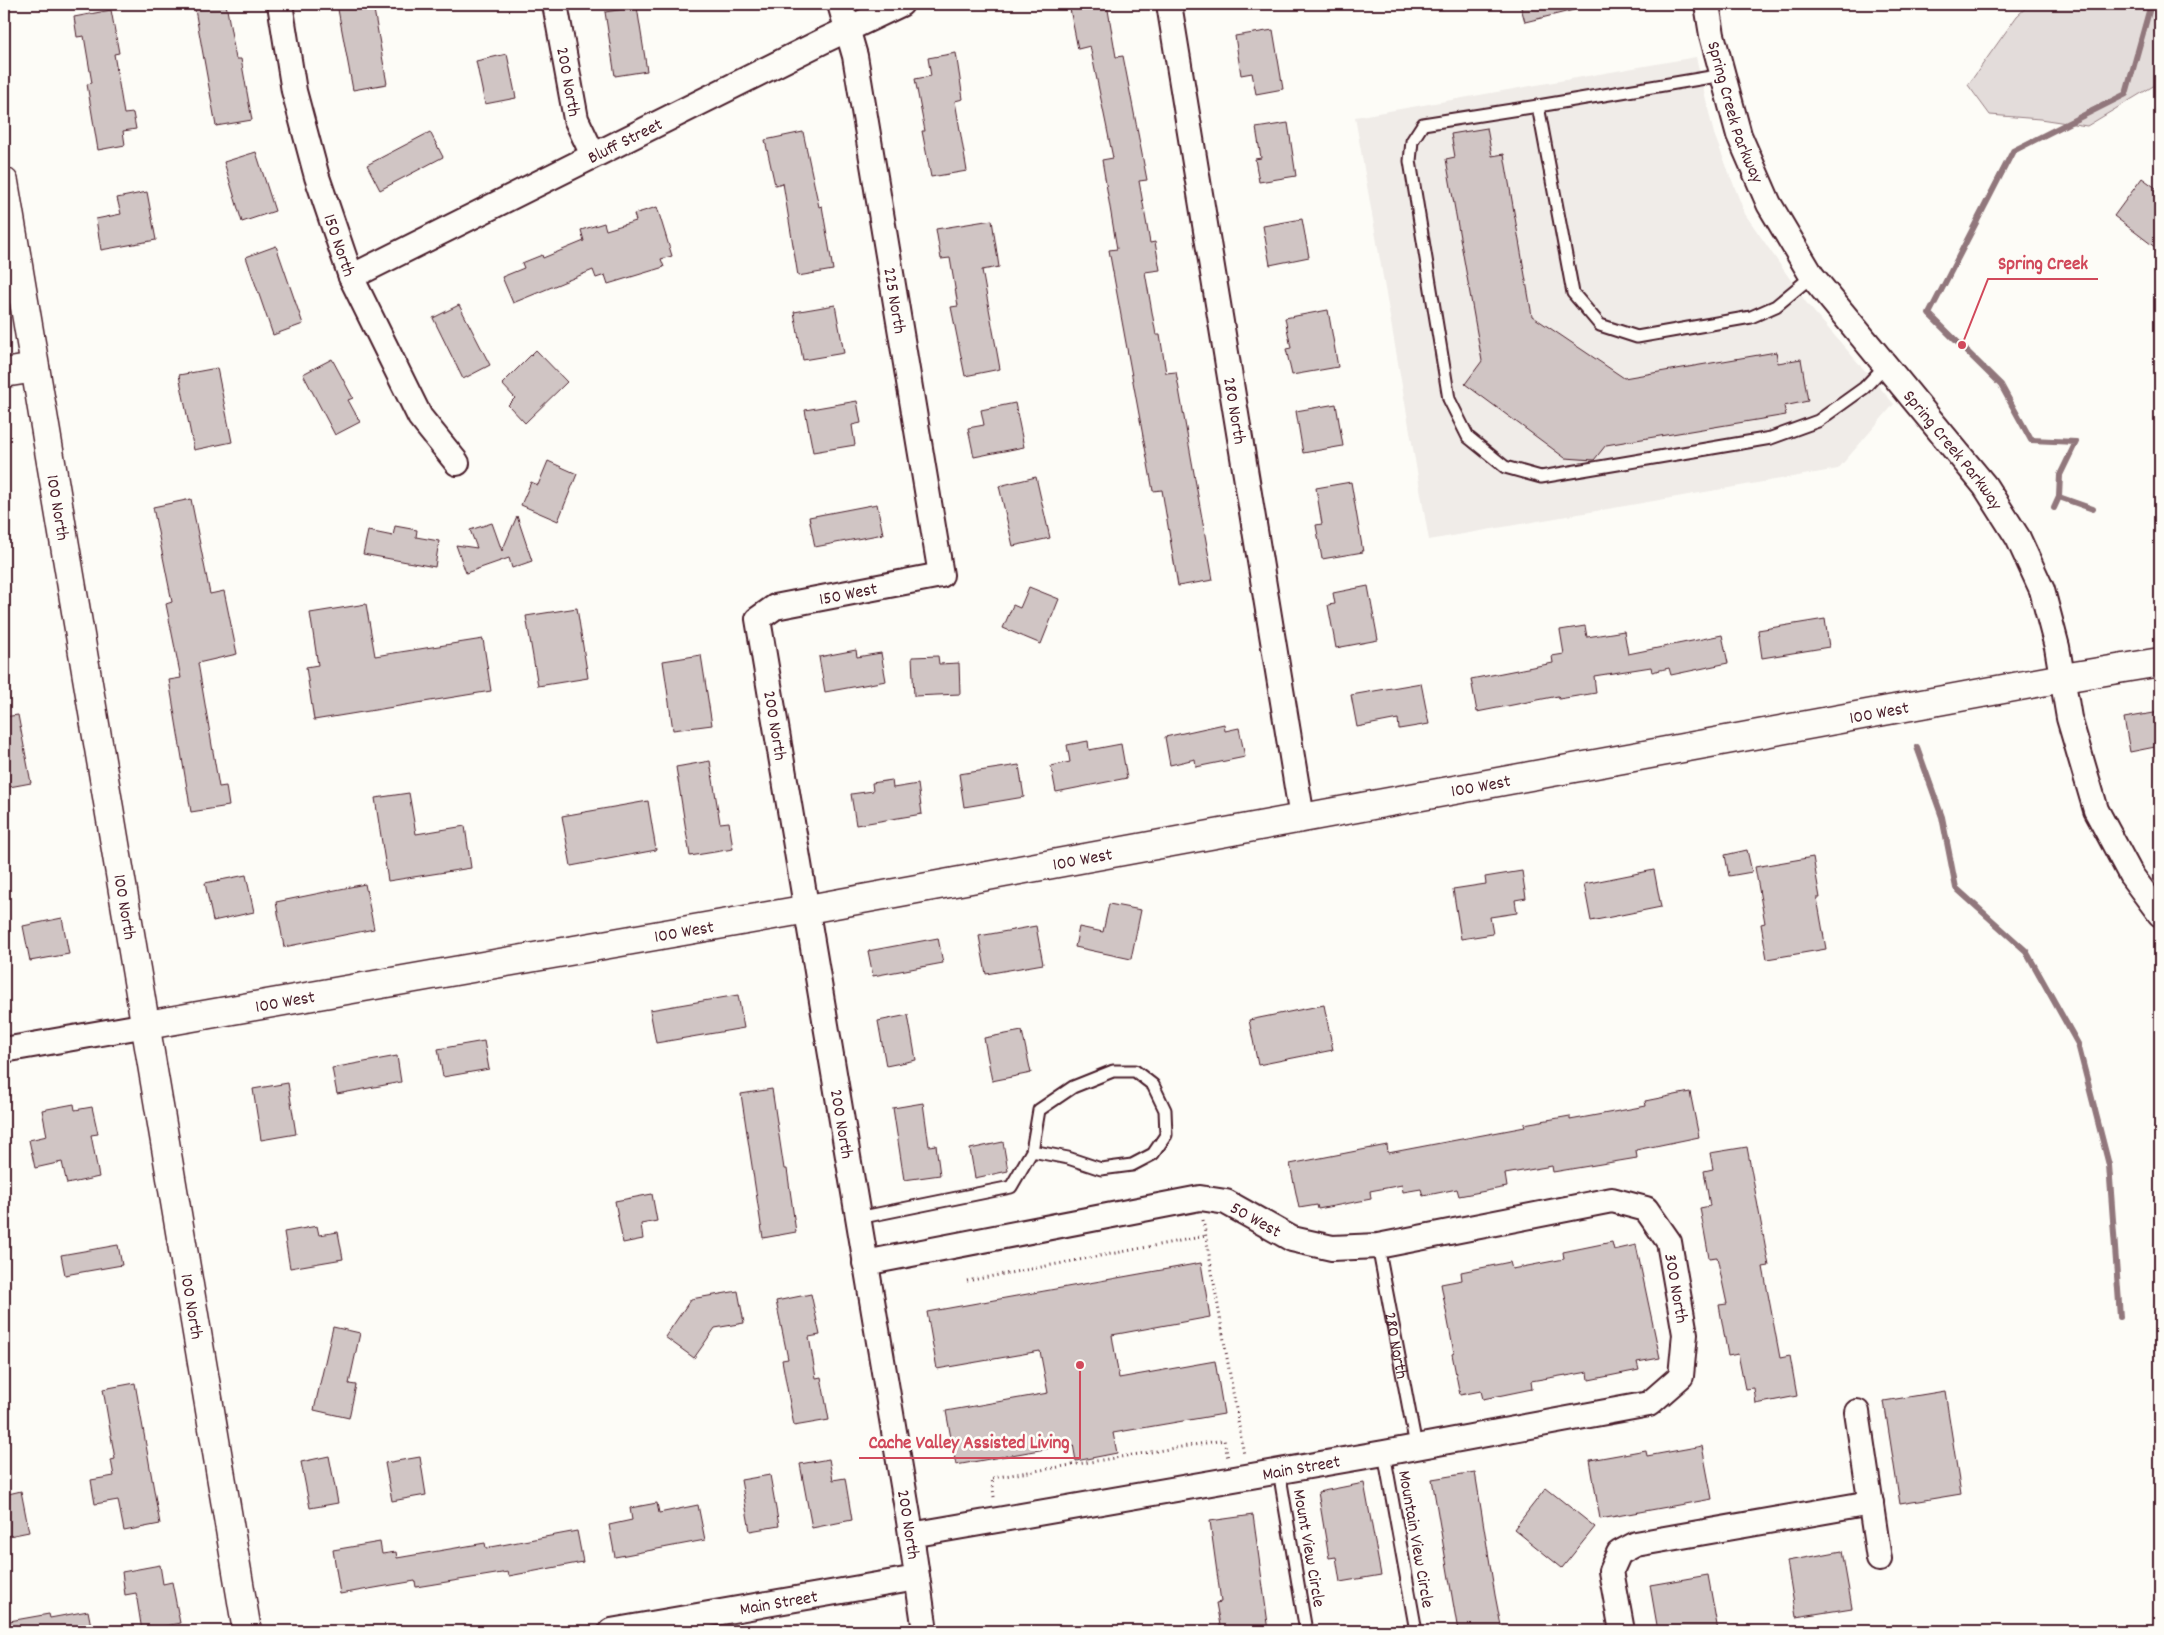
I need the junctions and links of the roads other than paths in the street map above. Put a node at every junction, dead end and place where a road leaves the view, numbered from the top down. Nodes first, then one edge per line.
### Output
1 (280, 4) edge
2 (554, 4) edge
3 (840, 4) edge
4 (901, 4) edge
5 (1169, 4) edge
6 (1707, 4) edge
7 (848, 28) junction
8 (1723, 75) junction
9 (1538, 106) junction
10 (593, 155) junction
11 (4, 182) edge
12 (1812, 276) junction
13 (351, 277) junction
14 (1886, 365) junction
15 (35, 368) junction
16 (4, 374) edge
17 (457, 463) dead end
18 (941, 575) joint
19 (758, 619) joint
20 (2160, 662) edge
21 (2063, 678) junction
22 (1302, 818) junction
23 (808, 909) junction
24 (2160, 914) edge
25 (146, 1025) junction
26 (4, 1050) edge
27 (1032, 1151) junction
28 (1646, 1209) joint
29 (858, 1218) junction
30 (1378, 1246) junction
31 (865, 1263) junction
32 (1681, 1376) joint
33 (1857, 1412) dead end
34 (1416, 1446) junction
35 (1384, 1453) junction
36 (1279, 1471) junction
37 (1871, 1503) junction
38 (911, 1534) junction
39 (1879, 1559) dead end
40 (916, 1578) junction
41 (247, 1631) edge
42 (611, 1631) edge
43 (925, 1631) edge
44 (1306, 1631) edge
45 (1416, 1631) edge
46 (1622, 1631) edge

1 - 13 street, 150 North
2 - 10 street, 200 North
3 - 7 street, 225 North
4 - 7 street, Bluff Street
5 - 22 street, 280 North
6 - 8 street, Spring Creek Parkway
7 - 10 street, Bluff Street
7 - 18 street, 225 North
8 - 9 lane
8 - 12 street, Spring Creek Parkway
9 - 12 lane
9 - 14 lane
10 - 13 street, Bluff Street
11 - 15 street, 100 North
12 - 14 street, Spring Creek Parkway
13 - 17 street, 150 North
14 - 21 street, Spring Creek Parkway
15 - 16 street
15 - 25 street, 100 North
18 - 19 street, 150 West
19 - 23 street, 200 North
20 - 21 street, 100 West
21 - 22 street, 100 West
21 - 24 street, Spring Creek Parkway
22 - 23 street, 100 West
23 - 25 street, 100 West
23 - 29 street, 200 North
25 - 26 street, 100 West
25 - 41 street, 100 North
27 - 27 lane
27 - 29 lane
28 - 30 street, 50 West
28 - 32 street, 300 North
29 - 31 street, 200 North
30 - 31 street, 50 West
30 - 34 lane, 280 North
31 - 38 street, 200 North
32 - 34 street, Main Street
33 - 37 street
34 - 35 street, Main Street
35 - 36 street, Main Street
35 - 45 lane, Mountain View Circle
36 - 38 street, Main Street
36 - 44 lane, Mount View Circle
37 - 39 street
37 - 46 street
38 - 40 street, 200 North
40 - 42 street, Main Street
40 - 43 street, 200 North

